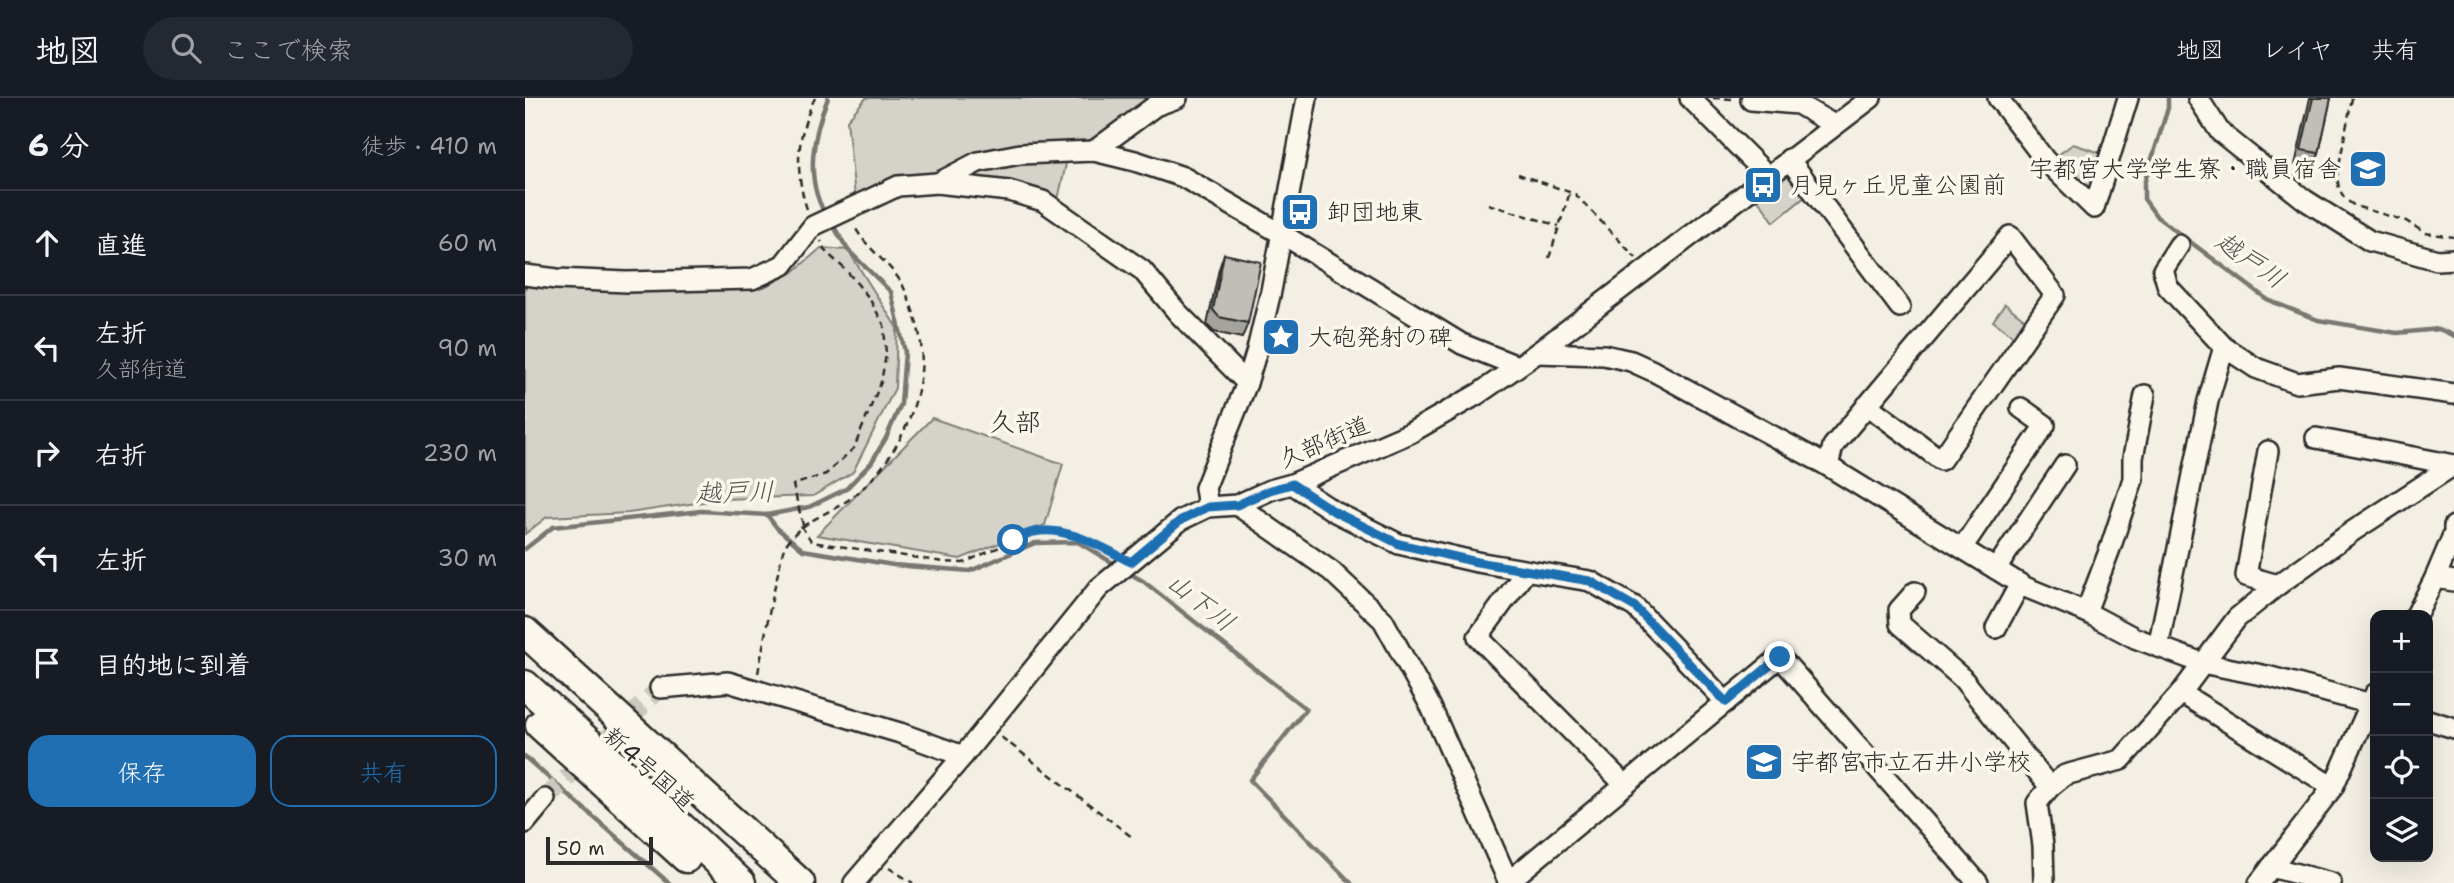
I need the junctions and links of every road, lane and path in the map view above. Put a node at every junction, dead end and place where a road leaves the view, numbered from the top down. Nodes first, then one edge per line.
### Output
1 (815, 98) edge
2 (1177, 98) edge
3 (1307, 98) edge
4 (1690, 98) edge
5 (1711, 98) edge
6 (1871, 98) edge
7 (1998, 98) edge
8 (2128, 98) edge
9 (2198, 98) edge
10 (2352, 98) edge
11 (1751, 99) edge
12 (1835, 125) junction
13 (1094, 151) junction
14 (1789, 159) junction
15 (1518, 174) dead end
16 (1769, 177) junction
17 (937, 183) junction
18 (1570, 192) junction
19 (1488, 204) dead end
20 (846, 210) junction
21 (813, 226) junction
22 (1559, 226) junction
23 (1282, 233) junction
24 (2454, 237) edge
25 (2179, 245) dead end
26 (1549, 258) dead end
27 (2454, 259) edge
28 (1646, 268) junction
29 (525, 275) edge
30 (1899, 307) dead end
31 (2224, 347) junction
32 (1537, 353) junction
33 (1517, 366) junction
34 (1247, 383) junction
35 (2454, 394) edge
36 (2145, 395) dead end
37 (1867, 405) junction
38 (2021, 408) dead end
39 (2316, 438) dead end
40 (2268, 451) dead end
41 (2065, 465) dead end
42 (2454, 465) edge
43 (1828, 466) junction
44 (1292, 484) junction
45 (1237, 505) junction
46 (1208, 507) junction
47 (802, 526) junction
48 (2454, 526) edge
49 (1962, 548) junction
50 (1131, 562) junction
51 (1996, 569) junction
52 (1526, 570) junction
53 (2445, 580) edge
54 (2020, 584) junction
55 (2278, 585) junction
56 (1915, 592) dead end
57 (2420, 610) edge
58 (2086, 612) junction
59 (1996, 628) dead end
60 (525, 632) edge
61 (2158, 647) junction
62 (525, 656) edge
63 (2202, 663) junction
64 (525, 685) edge
65 (660, 688) tunnel mouth
66 (755, 690) junction
67 (2181, 693) junction
68 (2370, 699) edge
69 (1726, 702) junction
70 (2370, 709) edge
71 (525, 711) edge
72 (2433, 722) edge
73 (987, 726) junction
74 (2454, 728) edge
75 (963, 756) junction
76 (642, 776) junction
77 (1625, 785) junction
78 (2050, 787) junction
79 (2333, 788) junction
80 (545, 799) tunnel mouth
81 (525, 823) edge
82 (1132, 837) dead end
83 (875, 859) junction
84 (2265, 875) edge
85 (1503, 880) edge
86 (715, 883) edge
87 (741, 883) edge
88 (773, 883) edge
89 (800, 883) edge
90 (854, 883) edge
91 (913, 883) edge
92 (1978, 883) edge
93 (2045, 883) edge
94 (2331, 883) edge

1 - 21 path
2 - 13 street
3 - 23 street
4 - 16 street
5 - 11 path
6 - 12 street, 久部街道
7 - 8 street
9 - 27 street
10 - 24 path
11 - 12 street
12 - 14 street, 久部街道
13 - 17 street
13 - 23 street
14 - 16 street, 久部街道
14 - 30 street
15 - 18 path
16 - 28 street, 久部街道
17 - 20 street
17 - 34 street
18 - 22 path
18 - 28 path
19 - 22 path
20 - 21 street
20 - 47 path
21 - 29 street
21 - 47 path
22 - 26 path
23 - 33 street
23 - 34 street
25 - 31 street
28 - 32 street, 久部街道
31 - 35 street
31 - 61 street
32 - 33 street, 久部街道
32 - 43 street
33 - 44 street, 久部街道
34 - 46 street
36 - 58 street
37 - 37 street
37 - 43 street
38 - 49 street
39 - 42 street
40 - 55 street
41 - 51 street
42 - 55 street
43 - 49 street
44 - 45 street, 久部街道
44 - 52 street
45 - 46 street, 久部街道
45 - 85 street
46 - 50 street, 久部街道
47 - 50 path
47 - 66 path
48 - 53 street
49 - 51 street
50 - 73 street, 久部街道
51 - 54 street
52 - 69 street
52 - 77 street
53 - 57 street
54 - 58 street
54 - 59 street
55 - 63 street
56 - 78 street
58 - 61 street
60 - 89 highway
61 - 63 street
62 - 76 highway, 新4号国道
63 - 67 street
63 - 68 street
64 - 76 highway, 新4号国道
65 - 66 street
66 - 75 street
67 - 78 street
67 - 79 street
69 - 77 street
69 - 92 street
70 - 79 street
71 - 86 highway
72 - 74 street
73 - 75 street, 久部街道
73 - 82 path
75 - 83 street, 久部街道
76 - 87 highway, 新4号国道
76 - 88 highway, 新4号国道
77 - 85 street
78 - 93 street
79 - 84 street
80 - 81 street
83 - 90 street, 久部街道
83 - 91 path
84 - 94 street

